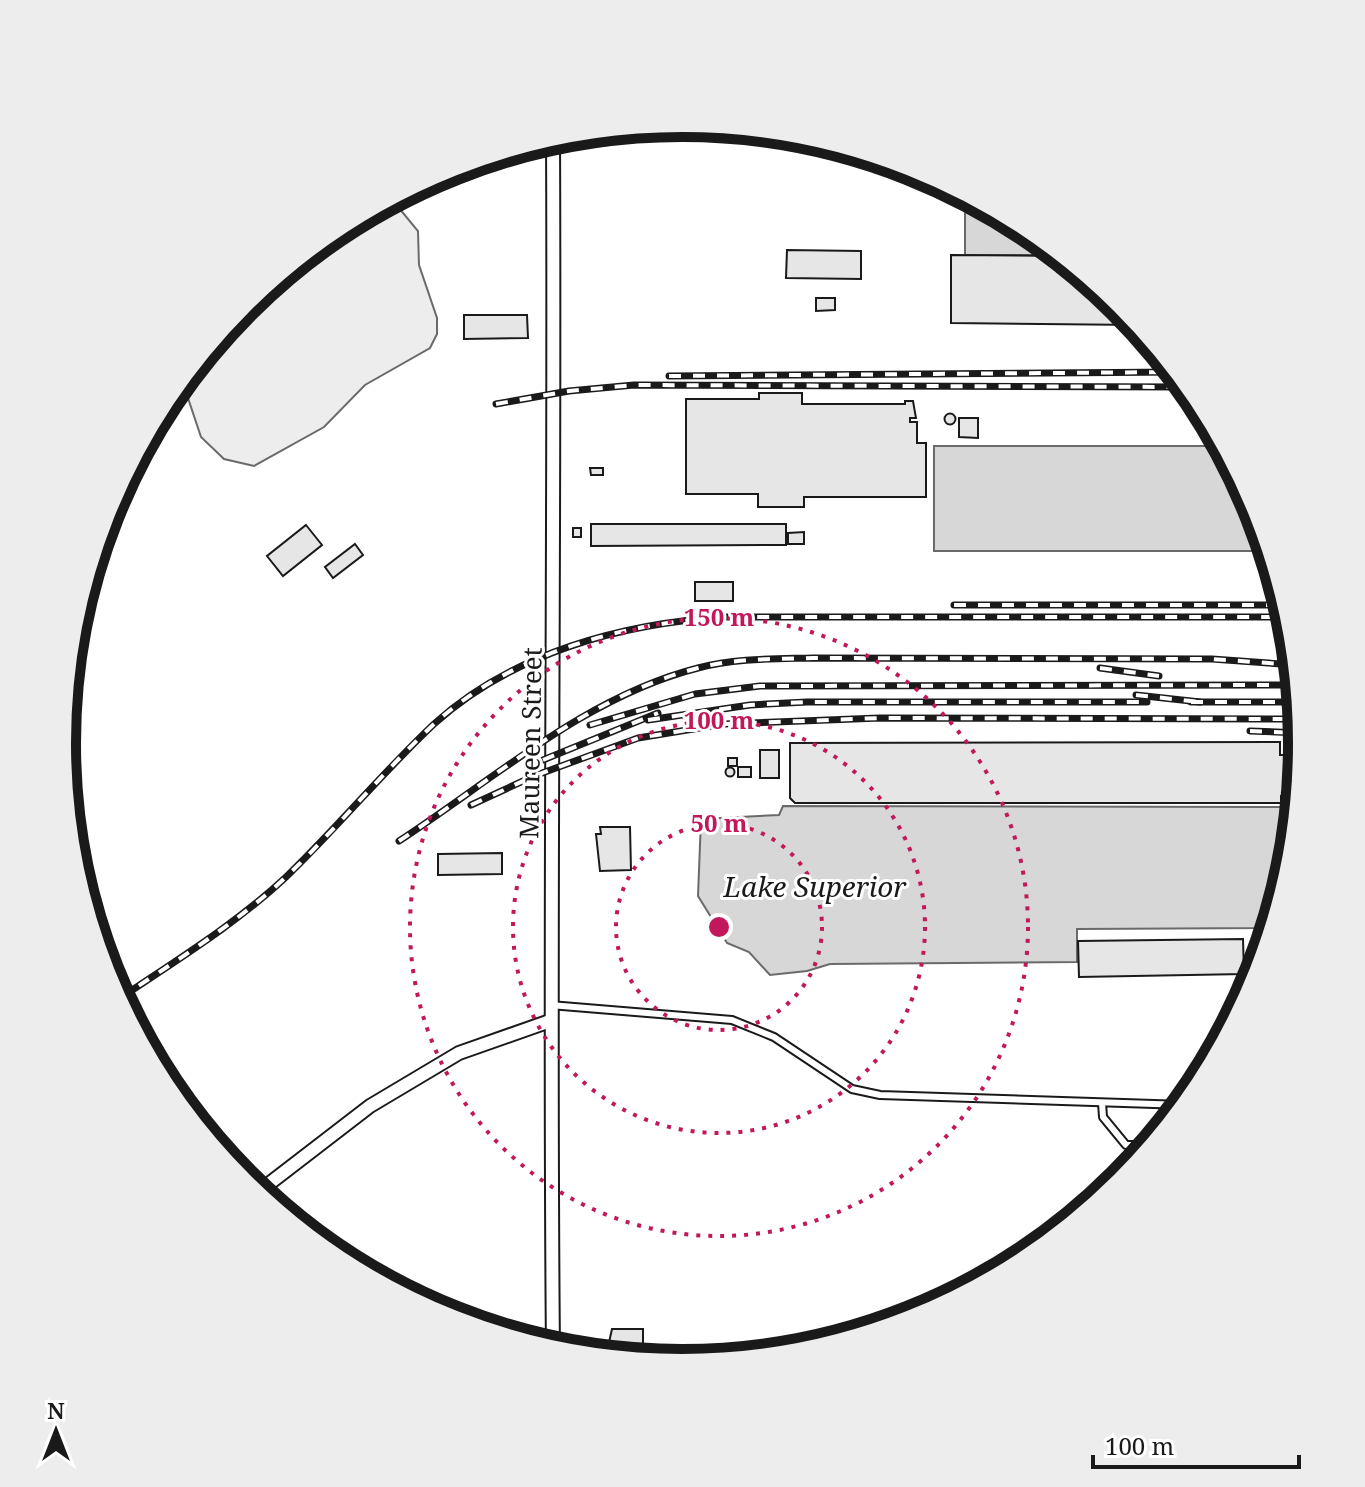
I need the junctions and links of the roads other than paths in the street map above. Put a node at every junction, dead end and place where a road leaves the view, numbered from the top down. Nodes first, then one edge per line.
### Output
1 (553, 152) edge
2 (550, 1005) junction
3 (550, 1021) junction
4 (1102, 1103) junction
5 (1170, 1105) edge
6 (1136, 1145) edge
7 (268, 1185) edge
8 (553, 1335) edge

1 - 2 street, Maureen Street
2 - 3 street, Maureen Street
2 - 4 lane
3 - 7 street
3 - 8 street, Maureen Street
4 - 5 lane
4 - 6 lane

